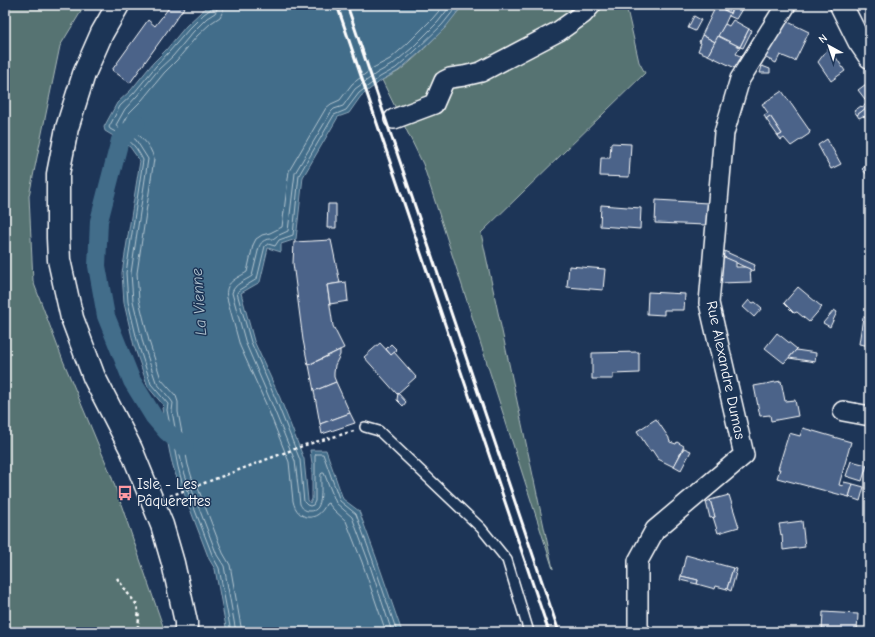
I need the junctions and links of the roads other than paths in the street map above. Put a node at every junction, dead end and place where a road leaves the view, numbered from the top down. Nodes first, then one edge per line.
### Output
1 (118, 5) edge
2 (591, 5) edge
3 (786, 5) edge
4 (841, 5) edge
5 (870, 57) edge
6 (394, 120) dead end
7 (843, 412) dead end
8 (870, 416) edge
9 (366, 428) road end
10 (186, 632) edge
11 (529, 632) edge
12 (641, 632) edge

1 - 10 main road
2 - 6 street
3 - 12 street, Rue Alexandre Dumas
4 - 5 main road
7 - 8 street
9 - 11 lane

